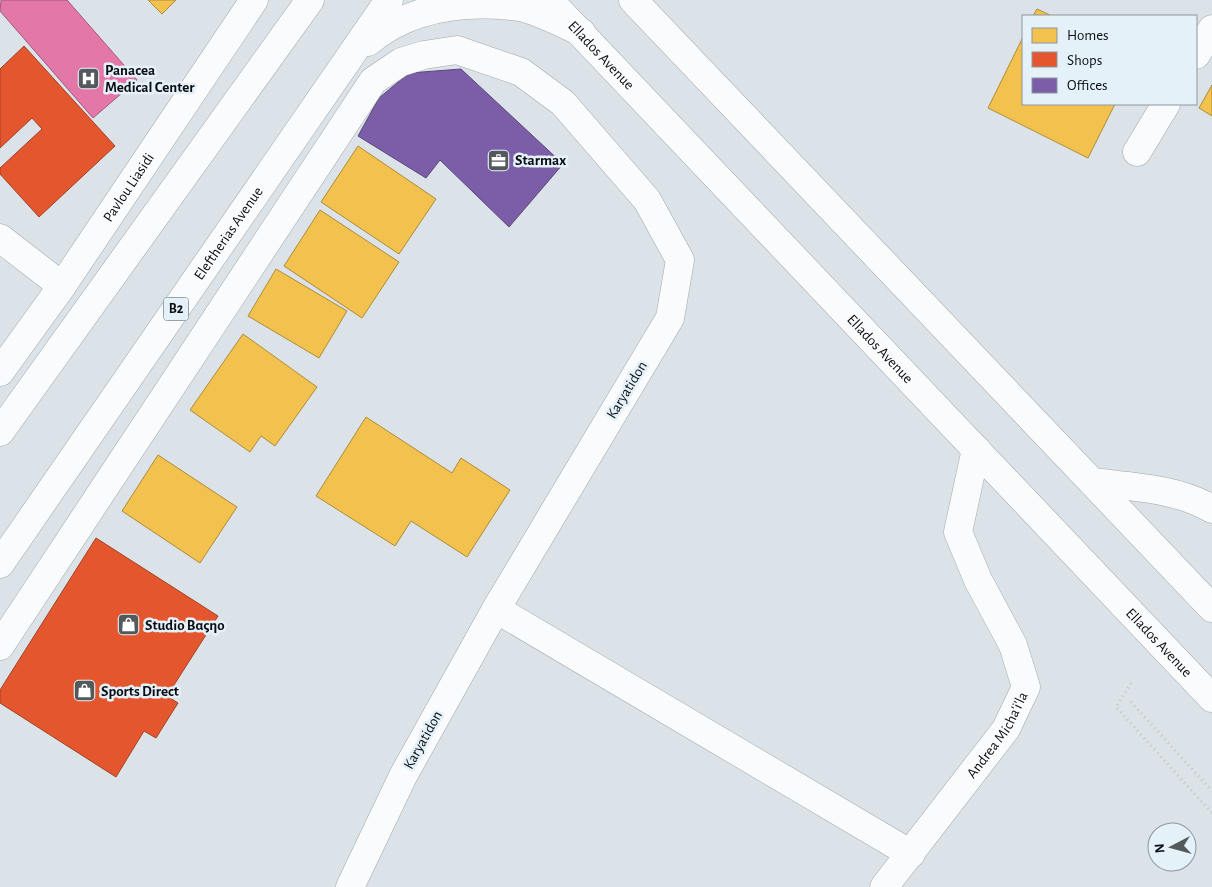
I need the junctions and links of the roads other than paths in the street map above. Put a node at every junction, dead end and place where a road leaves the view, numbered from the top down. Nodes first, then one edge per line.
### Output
1 (254, 0) edge
2 (389, 0) edge
3 (549, 0) edge
4 (633, 0) edge
5 (306, 3) edge
6 (1212, 29) edge
7 (581, 32) junction
8 (1197, 53) edge
9 (353, 54) junction
10 (1165, 105) edge
11 (1137, 152) dead end
12 (0, 238) edge
13 (62, 286) junction
14 (0, 372) edge
15 (0, 432) edge
16 (976, 449) junction
17 (1092, 482) junction
18 (1212, 509) edge
19 (0, 564) edge
20 (1212, 608) edge
21 (496, 609) junction
22 (0, 646) edge
23 (1212, 698) edge
24 (911, 854) junction
25 (350, 887) edge
26 (884, 887) edge

1 - 13 main road, Pavlou Liasidi
2 - 9 main road, Eleftherias Avenue / B2
3 - 7 main road, Ellados Avenue
4 - 17 main road
5 - 15 main road
6 - 8 main road
7 - 9 main road
7 - 16 main road, Ellados Avenue
9 - 19 main road, Eleftherias Avenue / B2
10 - 11 main road
12 - 13 main road
13 - 14 main road, Pavlou Liasidi
16 - 23 main road, Ellados Avenue
16 - 24 main road, Andrea Micha'i'la
17 - 18 main road
17 - 20 main road
21 - 22 main road, Karyatidon
21 - 24 main road
21 - 25 main road, Karyatidon
24 - 26 main road, Andrea Micha'i'la

